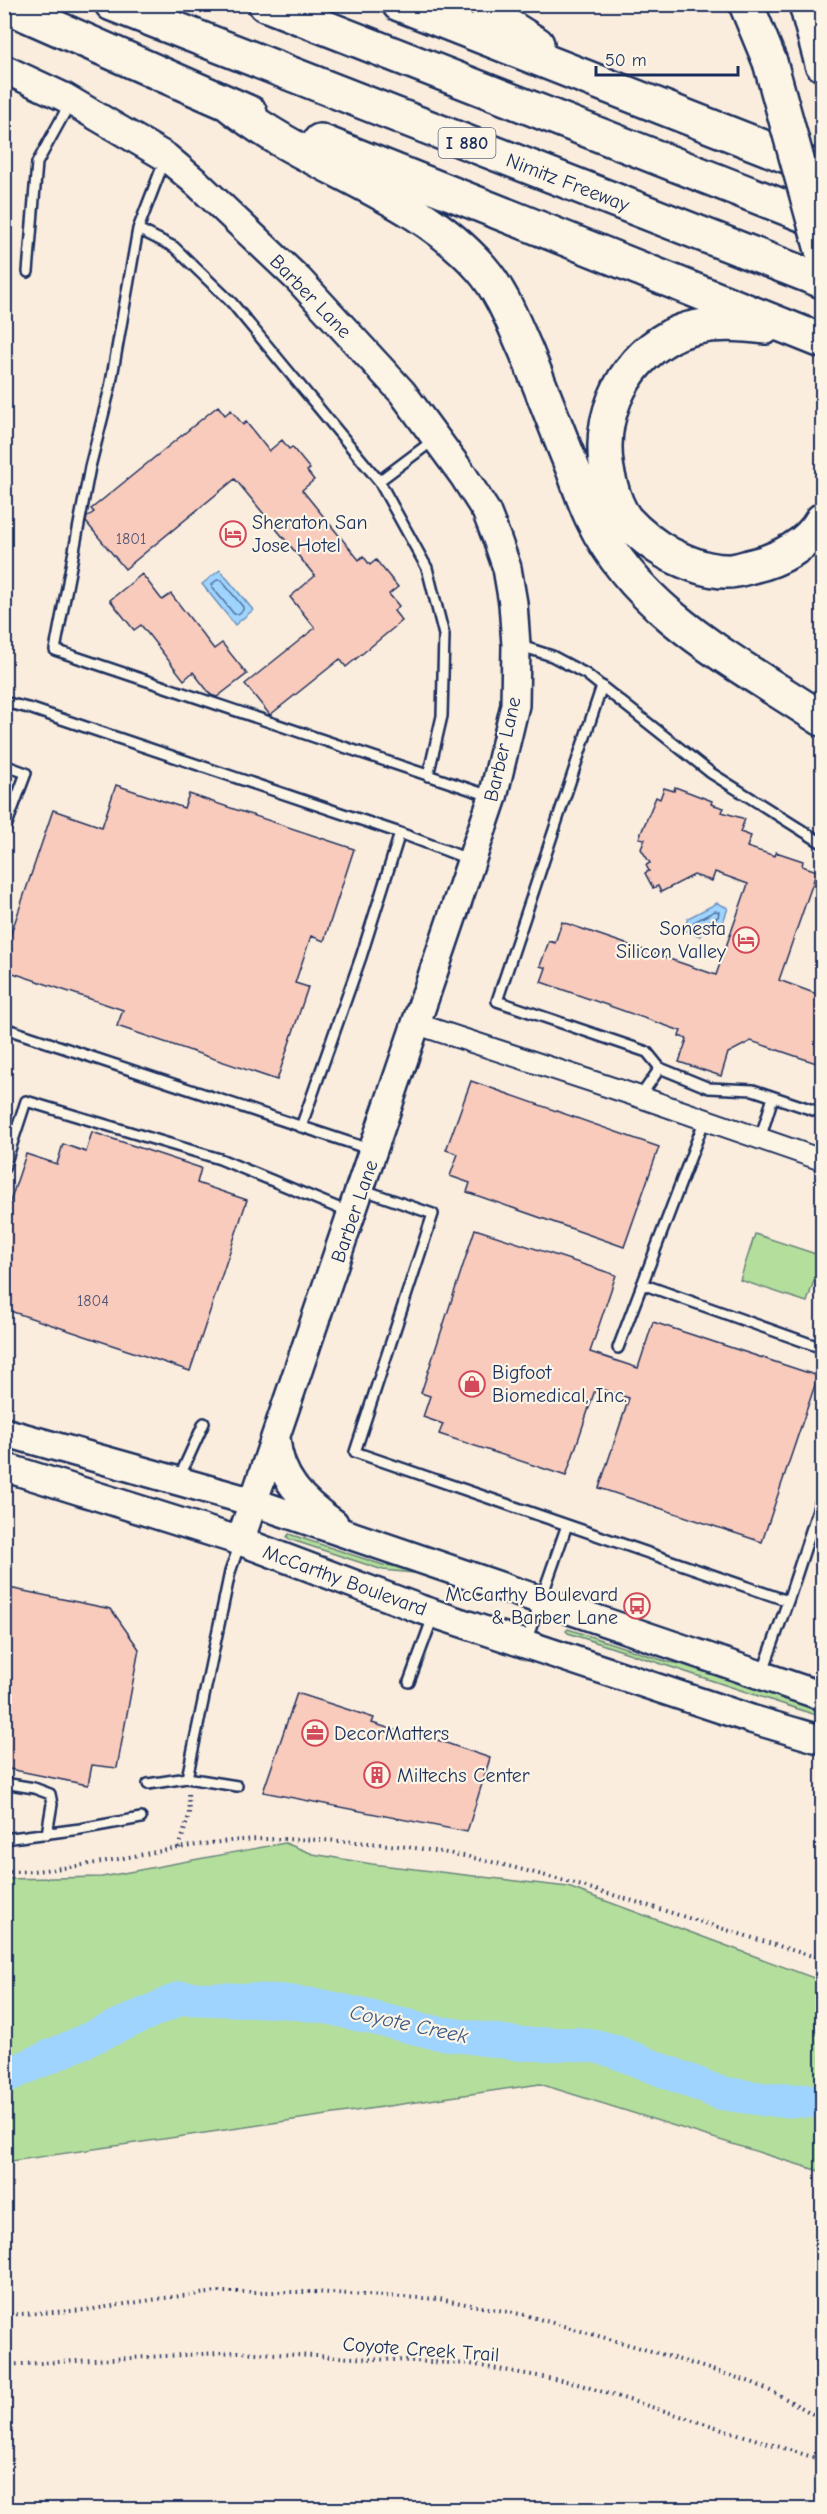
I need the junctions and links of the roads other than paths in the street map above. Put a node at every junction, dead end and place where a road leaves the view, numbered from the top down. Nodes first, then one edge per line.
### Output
1 (112, 4) edge
2 (265, 4) edge
3 (399, 4) edge
4 (485, 4) edge
5 (746, 4) edge
6 (756, 4) edge
7 (806, 4) edge
8 (4, 5) edge
9 (770, 62) junction
10 (822, 64) edge
11 (4, 69) edge
12 (597, 82) junction
13 (71, 101) junction
14 (231, 106) junction
15 (166, 157) junction
16 (822, 170) edge
17 (822, 222) edge
18 (138, 229) junction
19 (822, 250) edge
20 (28, 272) dead end
21 (822, 281) edge
22 (811, 336) edge
23 (436, 438) junction
24 (379, 481) junction
25 (822, 520) edge
26 (516, 645) junction
27 (602, 686) junction
28 (4, 702) edge
29 (822, 719) edge
30 (4, 765) edge
31 (428, 776) junction
32 (493, 796) junction
33 (4, 832) edge
34 (400, 833) junction
35 (822, 843) edge
36 (472, 861) junction
37 (417, 1024) junction
38 (4, 1028) edge
39 (660, 1068) junction
40 (640, 1097) junction
41 (773, 1097) junction
42 (822, 1113) edge
43 (705, 1119) junction
44 (301, 1127) junction
45 (760, 1138) junction
46 (374, 1151) junction
47 (822, 1160) edge
48 (4, 1168) edge
49 (357, 1201) junction
50 (642, 1284) junction
51 (618, 1348) dead end
52 (822, 1348) edge
53 (204, 1423) dead end
54 (4, 1432) edge
55 (276, 1438) junction
56 (4, 1467) edge
57 (178, 1481) junction
58 (822, 1497) edge
59 (253, 1502) junction
60 (567, 1525) junction
61 (355, 1537) junction
62 (240, 1541) junction
63 (540, 1601) junction
64 (788, 1601) junction
65 (435, 1614) junction
66 (525, 1644) junction
67 (761, 1676) junction
68 (409, 1682) dead end
69 (822, 1696) edge
70 (822, 1740) edge
71 (188, 1778) junction
72 (4, 1783) edge
73 (148, 1784) dead end
74 (237, 1786) dead end
75 (141, 1818) dead end
76 (47, 1834) junction
77 (4, 1839) edge

1 - 21 highway, Nimitz Freeway / I 880
2 - 17 highway
3 - 12 highway
4 - 12 highway
5 - 9 highway
6 - 9 highway
7 - 10 highway
8 - 14 highway
9 - 19 highway, bridge
11 - 13 main road, Barber Lane
12 - 16 highway
13 - 15 main road, Barber Lane
13 - 20 lane
14 - 22 highway
14 - 29 highway
15 - 18 lane
15 - 23 main road, Barber Lane
18 - 24 lane
18 - 31 lane
22 - 25 highway
23 - 24 lane
23 - 26 main road, Barber Lane
24 - 31 lane
26 - 27 lane
26 - 32 main road, Barber Lane
27 - 35 lane
27 - 39 lane
28 - 34 lane
30 - 33 lane
31 - 32 lane
32 - 36 main road, Barber Lane
34 - 36 lane
34 - 44 lane
36 - 37 main road, Barber Lane
37 - 40 street
37 - 46 main road, Barber Lane
38 - 44 lane
39 - 40 lane
39 - 41 lane
40 - 43 street
41 - 42 lane
41 - 45 lane
43 - 45 street
43 - 50 lane
44 - 46 lane
45 - 47 street
46 - 49 main road, Barber Lane
48 - 49 lane
49 - 55 main road, Barber Lane
49 - 60 lane
50 - 51 lane
50 - 52 lane
53 - 57 lane
54 - 57 main road
55 - 59 main road, Barber Lane
55 - 61 main road
56 - 62 main road, McCarthy Boulevard
57 - 59 main road
58 - 64 lane
59 - 61 main road
59 - 62 main road, Barber Lane
60 - 63 lane
60 - 64 lane
61 - 63 main road
62 - 65 main road, McCarthy Boulevard
62 - 71 lane
63 - 66 lane
63 - 67 main road
64 - 67 lane
65 - 66 main road, McCarthy Boulevard
65 - 68 lane
66 - 70 main road, McCarthy Boulevard
67 - 69 main road
71 - 73 lane
71 - 74 lane
72 - 76 lane
75 - 76 lane
76 - 77 lane

